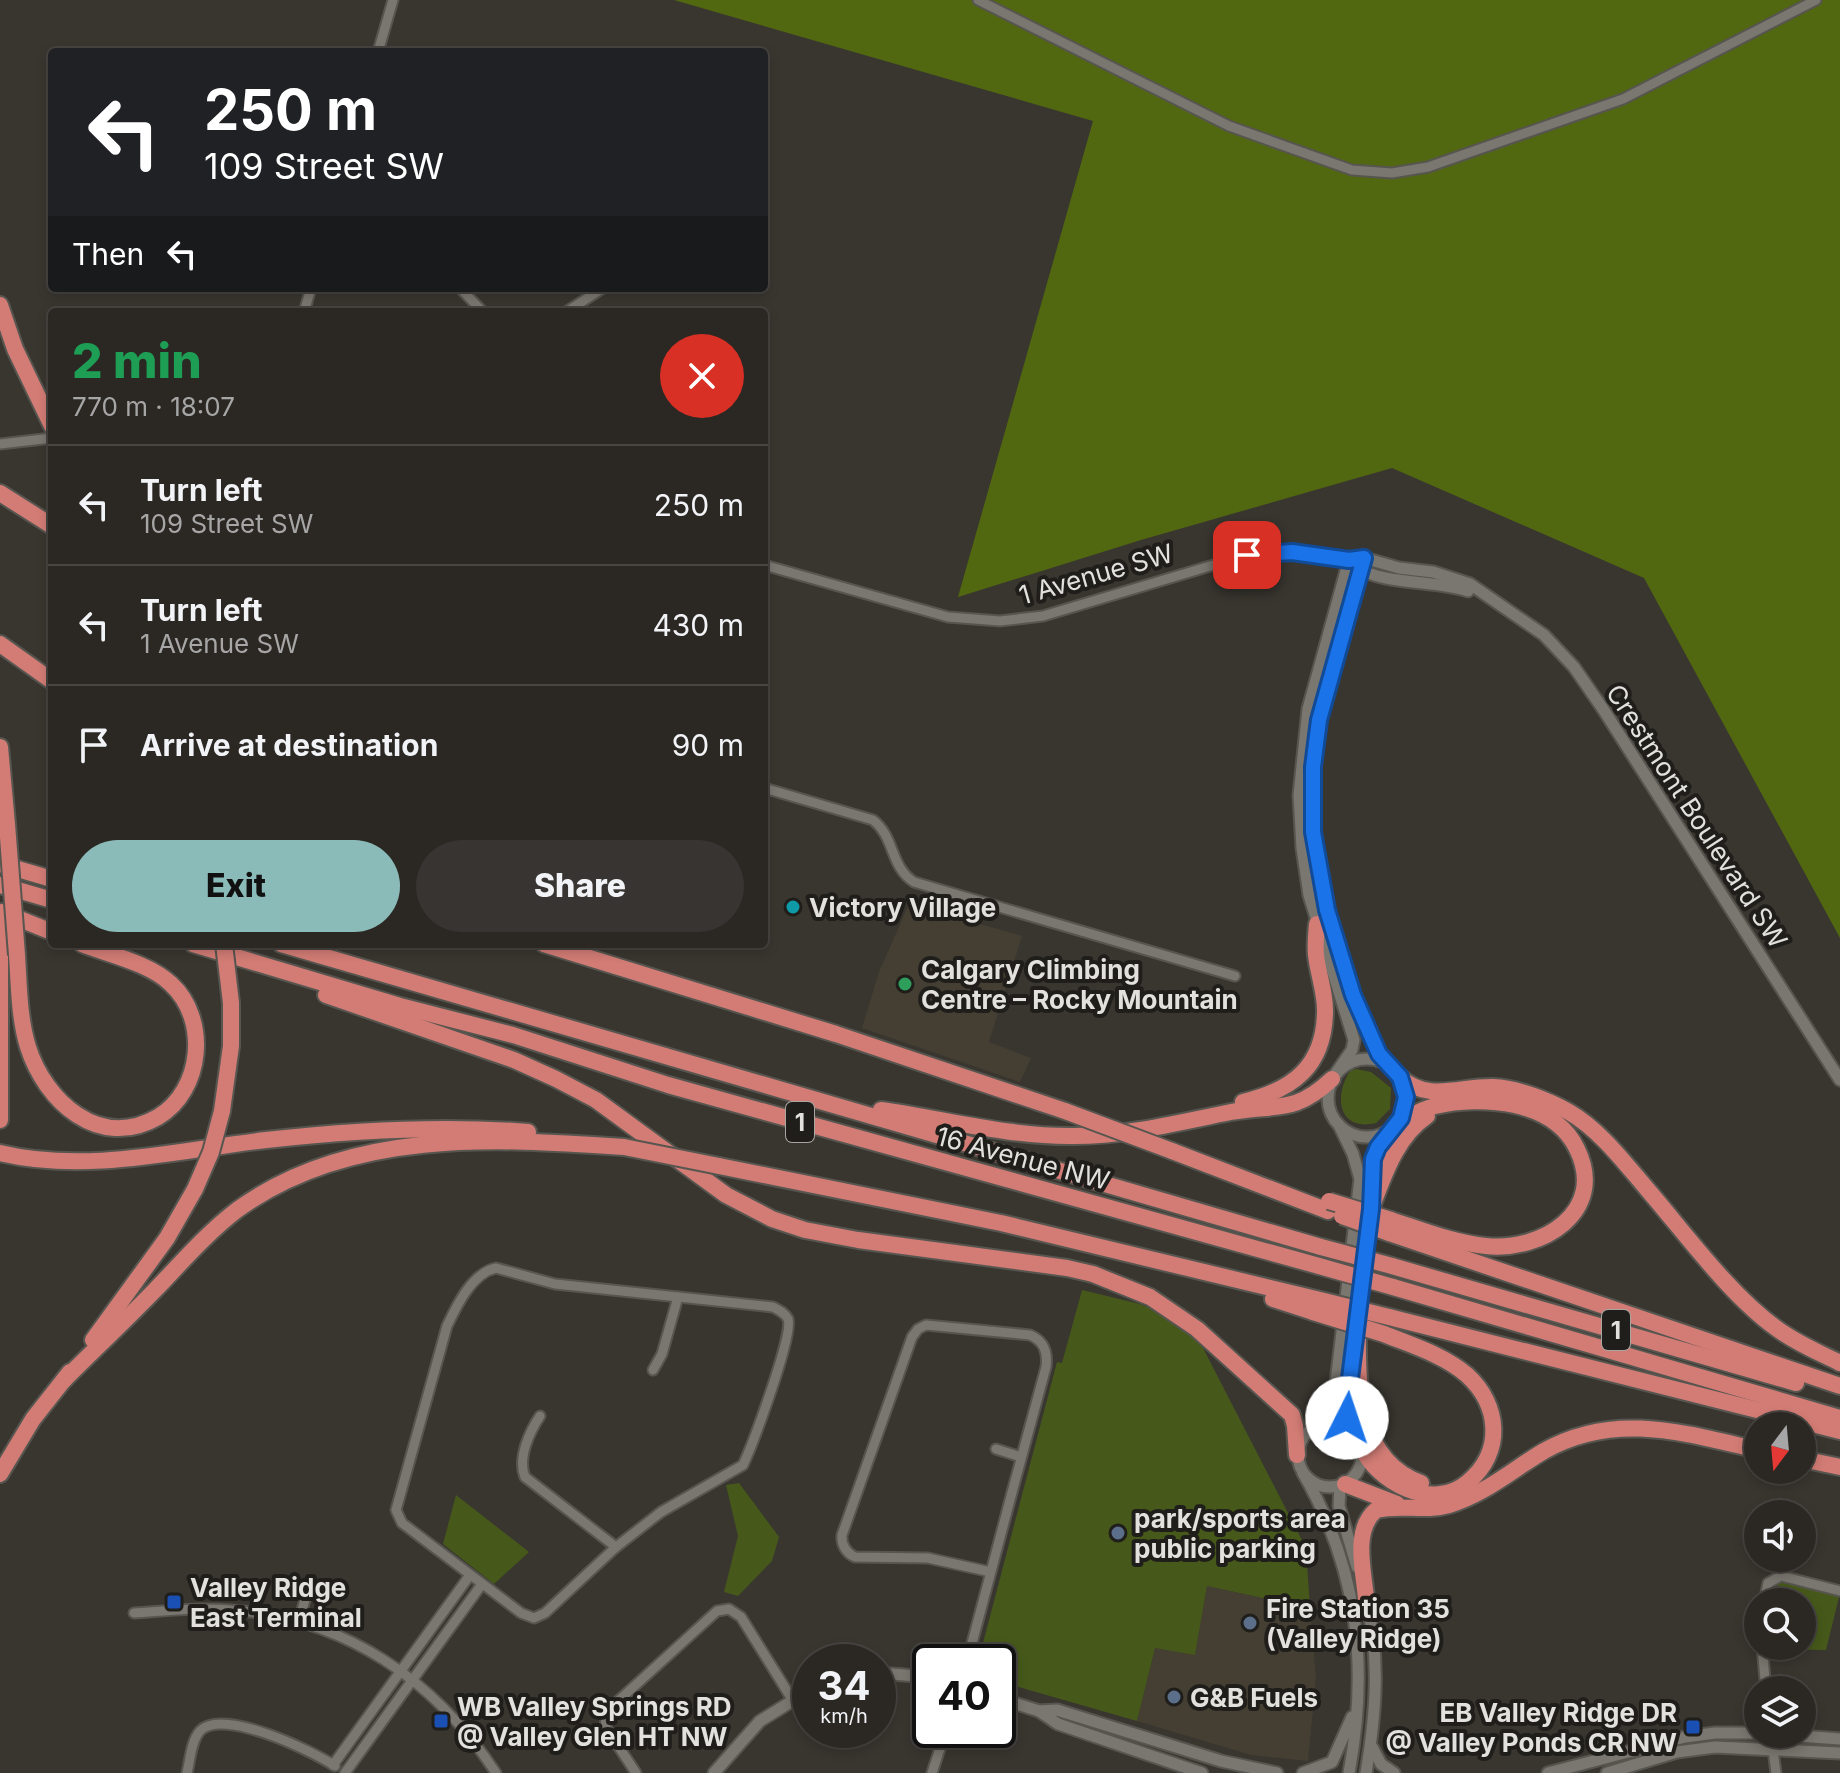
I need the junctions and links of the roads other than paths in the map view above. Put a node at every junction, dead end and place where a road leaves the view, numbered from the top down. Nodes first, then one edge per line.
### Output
1 (393, 0) edge
2 (978, 0) edge
3 (1816, 0) edge
4 (379, 48) edge
5 (464, 292) edge
6 (597, 292) edge
7 (0, 305) edge
8 (479, 308) edge
9 (572, 308) edge
10 (48, 418) edge
11 (48, 438) edge
12 (0, 444) edge
13 (0, 493) edge
14 (48, 523) edge
15 (1349, 560) junction
16 (1362, 564) junction
17 (768, 566) edge
18 (0, 644) edge
19 (48, 678) edge
20 (0, 747) edge
21 (768, 789) edge
22 (0, 864) edge
23 (48, 878) edge
24 (0, 885) edge
25 (48, 899) edge
26 (0, 912) edge
27 (0, 922) edge
28 (1317, 924) junction
29 (48, 930) edge
30 (92, 948) edge
31 (206, 948) edge
32 (224, 948) edge
33 (295, 948) edge
34 (557, 948) edge
35 (9, 954) edge
36 (282, 972) junction
37 (1235, 976) dead end
38 (1395, 1072) junction
39 (1334, 1076) junction
40 (1840, 1080) edge
41 (824, 1102) junction
42 (1458, 1102) junction
43 (1, 1103) edge
44 (1199, 1118) junction
45 (0, 1120) edge
46 (1339, 1125) junction
47 (1394, 1126) junction
48 (624, 1147) junction
49 (0, 1153) edge
50 (1371, 1209) junction
51 (1390, 1227) junction
52 (678, 1297) junction
53 (1315, 1306) junction
54 (1358, 1314) junction
55 (1840, 1363) edge
56 (653, 1370) dead end
57 (64, 1380) junction
58 (1840, 1386) edge
59 (1840, 1395) edge
60 (540, 1416) dead end
61 (1840, 1418) edge
62 (1320, 1424) junction
63 (1840, 1431) edge
64 (1357, 1439) junction
65 (1744, 1447) edge
66 (996, 1449) dead end
67 (1297, 1455) junction
68 (1021, 1457) junction
69 (1816, 1462) edge
70 (1840, 1467) edge
71 (1303, 1473) junction
72 (0, 1474) edge
73 (1342, 1485) junction
74 (1454, 1490) junction
75 (1406, 1508) junction
76 (616, 1547) junction
77 (991, 1572) junction
78 (470, 1575) junction
79 (482, 1584) junction
80 (1767, 1588) edge
81 (1840, 1591) edge
82 (306, 1596) dead end
83 (1366, 1599) junction
84 (134, 1613) dead end
85 (299, 1621) junction
86 (972, 1644) edge
87 (402, 1670) junction
88 (413, 1679) junction
89 (1359, 1697) junction
90 (792, 1699) joint
91 (1016, 1704) edge
92 (1039, 1711) junction
93 (1744, 1733) edge
94 (1816, 1737) edge
95 (1840, 1739) edge
96 (1371, 1745) junction
97 (1744, 1747) edge
98 (940, 1748) edge
99 (1773, 1748) joint
100 (1840, 1753) edge
101 (333, 1765) junction
102 (187, 1773) edge
103 (344, 1773) edge
104 (496, 1773) edge
105 (636, 1773) edge
106 (714, 1773) edge
107 (932, 1773) edge
108 (1202, 1773) edge
109 (1277, 1773) edge
110 (1303, 1773) edge
111 (1349, 1773) edge
112 (1366, 1773) edge
113 (1394, 1773) edge
114 (1548, 1773) edge
115 (1607, 1773) edge
116 (1776, 1773) edge

1 - 4 street
2 - 3 street
5 - 8 street
6 - 9 street
7 - 10 highway
11 - 12 street
13 - 14 highway
15 - 16 street
15 - 17 street, 1 Avenue SW
15 - 28 street
16 - 38 street
16 - 40 street, Crestmont Boulevard SW
18 - 19 highway
20 - 35 highway, bridge
21 - 37 street
22 - 23 highway
24 - 25 highway
26 - 29 highway
27 - 35 highway
28 - 39 street
28 - 44 highway
30 - 35 highway
31 - 36 highway, 16 Avenue NW / 1
32 - 57 highway, bridge
33 - 41 highway, 16 Avenue NW / 1
34 - 51 highway, bridge
35 - 43 highway
36 - 61 highway, 16 Avenue NW / 1, bridge
36 - 67 highway
38 - 39 street
38 - 47 street
38 - 55 highway
39 - 44 highway
39 - 46 street
41 - 44 highway
41 - 59 highway, 16 Avenue NW / 1, bridge
42 - 47 highway
42 - 50 highway
42 - 51 highway
43 - 45 highway
46 - 47 street
46 - 62 street
47 - 50 street
48 - 49 highway
48 - 53 highway, bridge
48 - 57 highway
50 - 54 street
51 - 58 highway
52 - 56 street
52 - 76 street
52 - 78 street
53 - 63 highway, bridge
53 - 74 highway, bridge
54 - 64 street
54 - 74 highway
57 - 72 highway
60 - 76 street
62 - 64 street
62 - 67 street
64 - 73 street
64 - 74 highway
65 - 75 highway
66 - 68 street
67 - 71 street
68 - 77 street
68 - 77 street
69 - 70 highway
71 - 73 street
71 - 89 street
73 - 75 highway
73 - 83 street
75 - 83 highway
76 - 79 street
77 - 86 street
78 - 79 street
78 - 87 street
79 - 88 street
80 - 81 street
82 - 85 street
83 - 96 street
84 - 85 street
85 - 87 street
87 - 88 street
87 - 101 street
88 - 103 street
88 - 104 street
89 - 110 street
89 - 111 street
90 - 105 street
90 - 106 street
91 - 92 street
92 - 108 street
92 - 109 street
93 - 114 street
94 - 95 street
96 - 112 street
96 - 113 street
97 - 115 street
98 - 107 street
99 - 100 street
99 - 116 street
101 - 102 street
101 - 103 street

